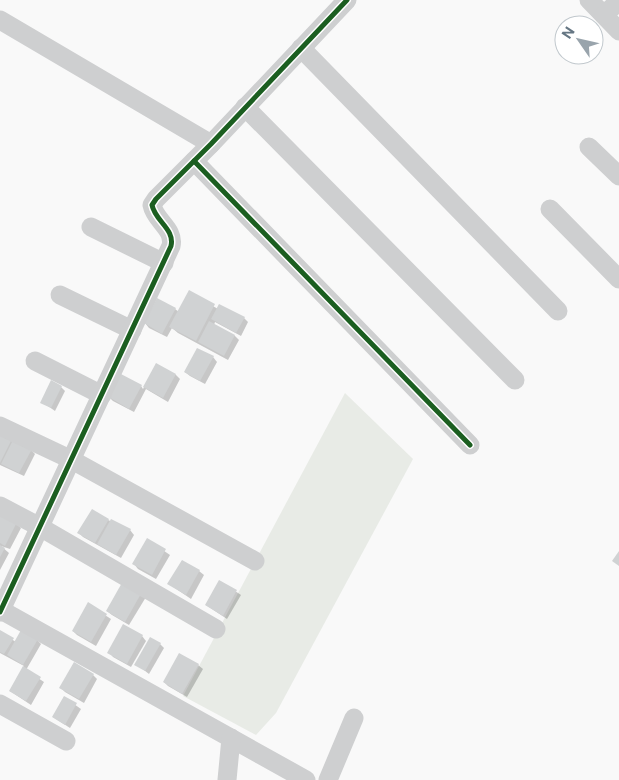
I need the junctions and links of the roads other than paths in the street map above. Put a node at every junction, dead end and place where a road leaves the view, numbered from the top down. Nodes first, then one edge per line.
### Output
1 (347, 0) edge
2 (589, 0) edge
3 (619, 1) edge
4 (604, 15) junction
5 (0, 20) edge
6 (619, 31) edge
7 (301, 48) junction
8 (246, 107) junction
9 (211, 144) junction
10 (590, 147) dead end
11 (194, 161) junction
12 (619, 176) edge
13 (550, 209) dead end
14 (91, 227) dead end
15 (164, 263) junction
16 (619, 279) edge
17 (60, 295) dead end
18 (558, 311) dead end
19 (132, 330) junction
20 (34, 361) dead end
21 (515, 380) dead end
22 (102, 395) junction
23 (0, 426) edge
24 (470, 445) dead end
25 (72, 460) junction
26 (0, 506) edge
27 (40, 527) junction
28 (255, 560) dead end
29 (5, 590) edge
30 (0, 611) edge
31 (216, 629) dead end
32 (0, 704) edge
33 (354, 718) dead end
34 (231, 738) junction
35 (66, 741) dead end
36 (227, 780) edge
37 (306, 780) edge
38 (328, 780) edge

1 - 7 street
2 - 4 street
3 - 4 street
4 - 6 street
5 - 9 street
7 - 8 street
7 - 18 street
8 - 9 street
8 - 21 street
9 - 11 street
10 - 12 street
11 - 15 street
11 - 24 street
13 - 16 street
14 - 15 street
15 - 19 street
17 - 19 street
19 - 22 street
20 - 22 street
22 - 25 street
23 - 25 street
25 - 27 street
25 - 28 street
26 - 27 street
27 - 29 street
27 - 31 street
29 - 30 street
30 - 34 street
32 - 35 street
33 - 38 street
34 - 36 street
34 - 37 street

